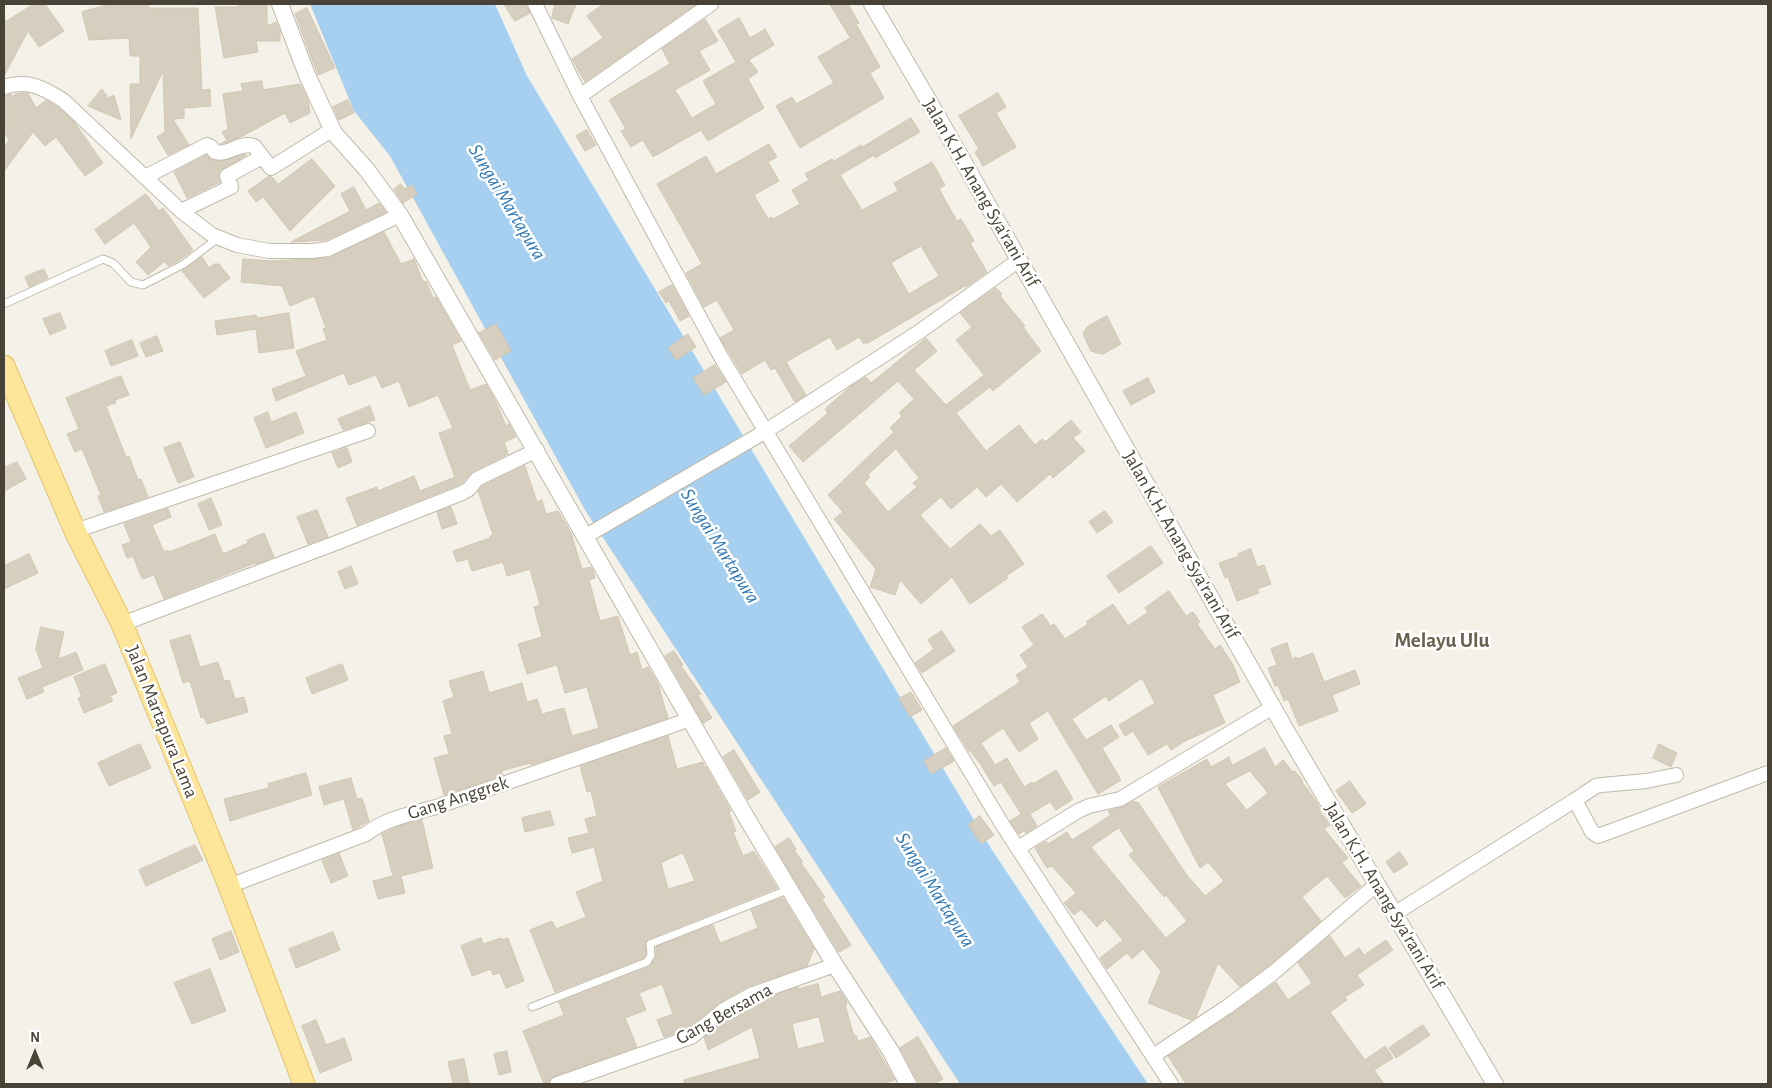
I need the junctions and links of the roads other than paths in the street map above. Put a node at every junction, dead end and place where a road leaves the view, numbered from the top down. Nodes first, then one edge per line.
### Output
1 (280, 4) edge
2 (535, 4) edge
3 (711, 4) edge
4 (872, 4) edge
5 (4, 87) edge
6 (580, 96) junction
7 (333, 131) junction
8 (262, 157) junction
9 (145, 177) junction
10 (181, 211) junction
11 (400, 215) junction
12 (218, 237) junction
13 (1019, 260) junction
14 (4, 304) edge
15 (4, 366) edge
16 (368, 431) dead end
17 (766, 431) junction
18 (537, 450) junction
19 (75, 531) junction
20 (591, 533) junction
21 (122, 624) junction
22 (1273, 708) junction
23 (691, 720) junction
24 (1768, 773) edge
25 (1676, 775) dead end
26 (1575, 800) junction
27 (1018, 848) junction
28 (1376, 885) junction
29 (229, 886) junction
30 (790, 889) junction
31 (1394, 914) junction
32 (835, 965) junction
33 (532, 1007) dead end
34 (1153, 1056) junction
35 (304, 1084) edge
36 (557, 1084) edge
37 (908, 1084) edge
38 (1171, 1084) edge
39 (1495, 1084) edge

1 - 7 street
2 - 6 street
3 - 6 street
4 - 13 street, Jalan K.H. Anang Sya'rani Arif
5 - 9 street
6 - 17 street
7 - 8 street
7 - 11 street
8 - 9 street
8 - 10 street
9 - 10 street
10 - 12 street
11 - 12 street
11 - 18 street
12 - 14 lane
13 - 17 street
13 - 22 street, Jalan K.H. Anang Sya'rani Arif
15 - 19 main road, Jalan Martapura Lama
16 - 19 street
17 - 20 street
17 - 27 street
18 - 20 street
18 - 21 street
19 - 21 main road, Jalan Martapura Lama
20 - 23 street
21 - 29 main road, Jalan Martapura Lama
22 - 27 street
22 - 28 street, Jalan K.H. Anang Sya'rani Arif
23 - 29 street, Gang Anggrek
23 - 30 street
24 - 26 street
25 - 26 street
26 - 31 street
27 - 34 street
28 - 31 street, Jalan K.H. Anang Sya'rani Arif
28 - 34 street
29 - 35 main road, Jalan Martapura Lama
30 - 32 street
30 - 33 lane
31 - 39 street, Jalan K.H. Anang Sya'rani Arif
32 - 36 street, Gang Bersama
32 - 37 street
34 - 38 street

